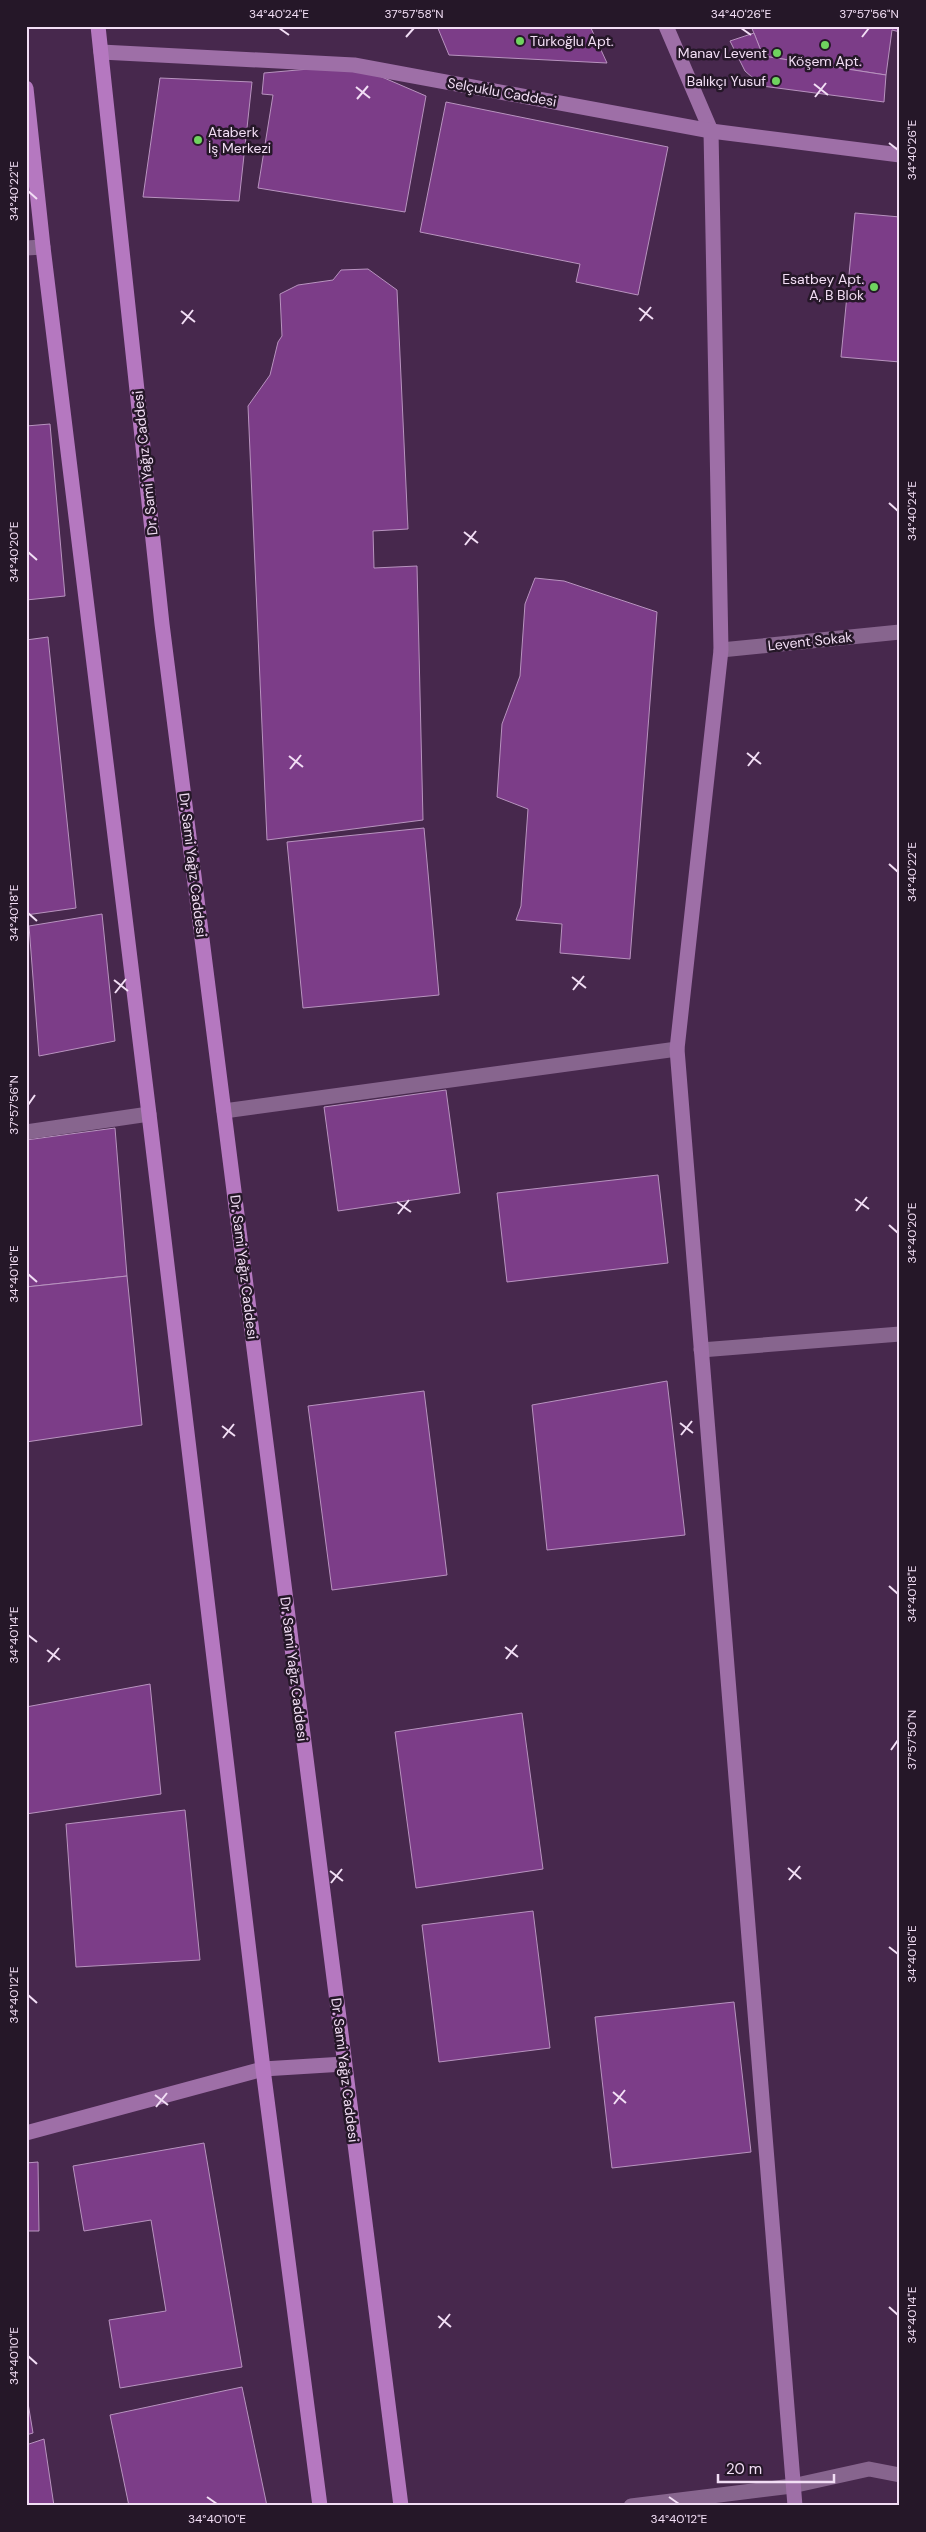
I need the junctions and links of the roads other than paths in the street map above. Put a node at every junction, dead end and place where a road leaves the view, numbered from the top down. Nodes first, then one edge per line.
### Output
1 (98, 26) edge
2 (666, 26) edge
3 (101, 52) junction
4 (26, 88) edge
5 (711, 131) junction
6 (900, 155) edge
7 (43, 247) junction
8 (26, 248) edge
9 (900, 632) edge
10 (721, 650) junction
11 (677, 1049) junction
12 (224, 1111) junction
13 (149, 1114) junction
14 (26, 1132) edge
15 (900, 1334) edge
16 (700, 1350) junction
17 (344, 2064) junction
18 (263, 2069) junction
19 (26, 2133) edge
20 (900, 2475) edge
21 (792, 2486) junction
22 (320, 2506) edge
23 (401, 2506) edge
24 (631, 2506) edge
25 (795, 2506) edge

1 - 3 main road, Dr. Sami Yağız Caddesi
2 - 5 street
3 - 5 street, Selçuklu Caddesi
3 - 12 main road, Dr. Sami Yağız Caddesi
4 - 7 main road
5 - 6 street, Selçuklu Caddesi
5 - 10 street
7 - 8 street
7 - 13 main road
9 - 10 street, Levent Sokak
10 - 11 street
11 - 12 street
11 - 16 street
12 - 17 main road, Dr. Sami Yağız Caddesi
13 - 14 street
13 - 18 main road
15 - 16 street
16 - 21 street
17 - 18 street
17 - 23 main road, Dr. Sami Yağız Caddesi
18 - 19 street
18 - 22 main road
20 - 21 street
21 - 24 street
21 - 25 street

